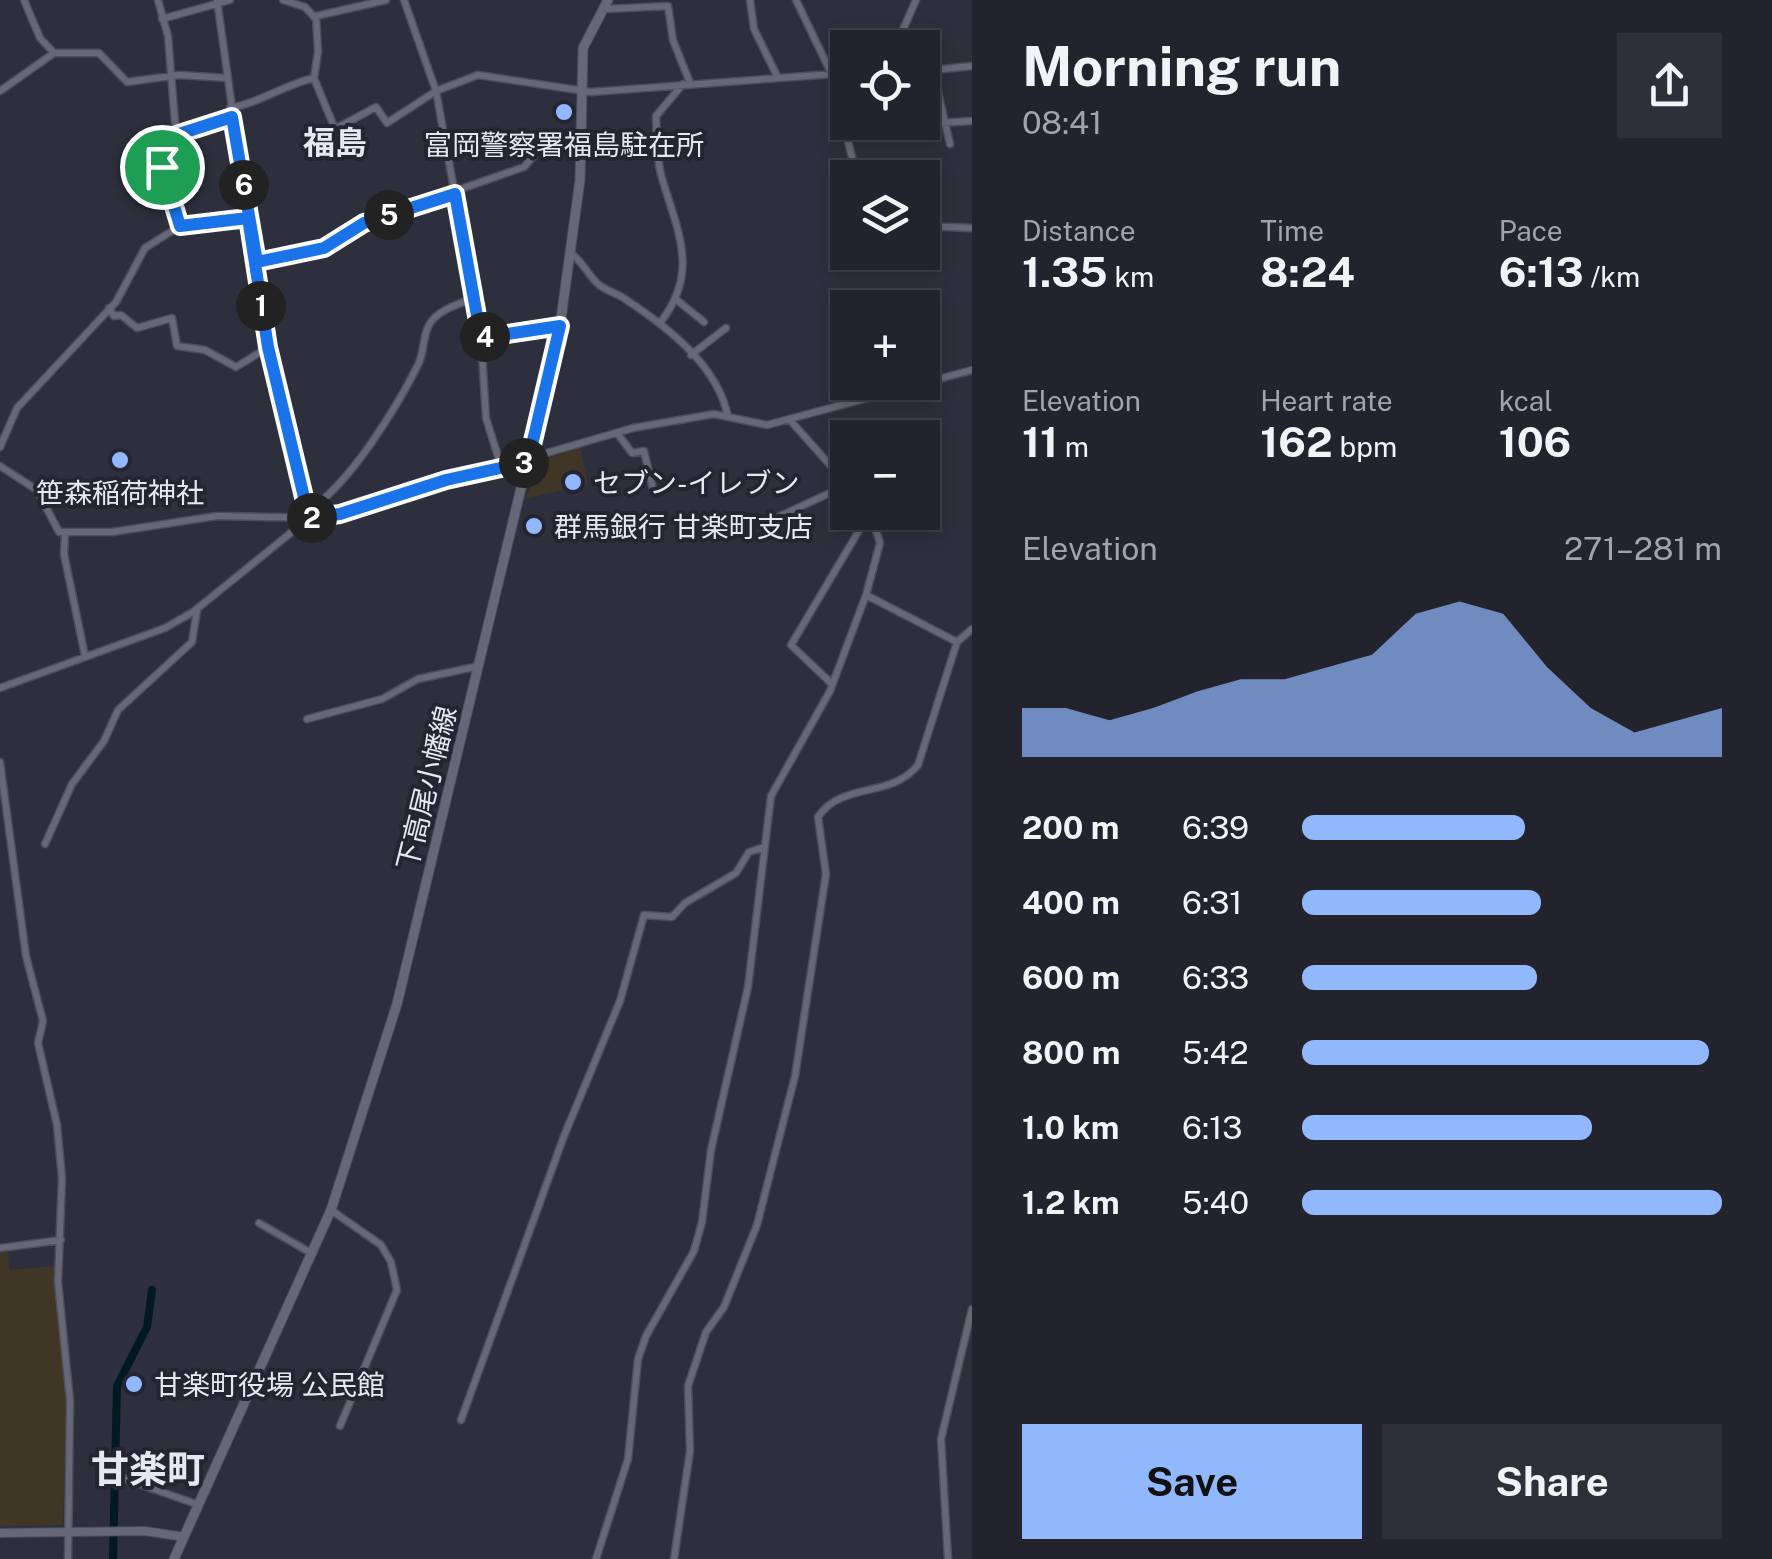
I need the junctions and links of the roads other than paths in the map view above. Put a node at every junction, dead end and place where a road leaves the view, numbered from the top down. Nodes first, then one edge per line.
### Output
1 (24, 0) edge
2 (158, 0) edge
3 (230, 0) edge
4 (283, 0) edge
5 (386, 0) edge
6 (404, 0) edge
7 (750, 0) edge
8 (796, 0) edge
9 (916, 0) edge
10 (218, 3) edge
11 (606, 5) edge
12 (316, 19) junction
13 (162, 20) junction
14 (903, 30) edge
15 (54, 53) junction
16 (972, 66) edge
17 (940, 69) edge
18 (830, 71) edge
19 (830, 75) edge
20 (173, 76) junction
21 (227, 78) junction
22 (314, 78) junction
23 (778, 78) junction
24 (687, 83) junction
25 (0, 90) edge
26 (436, 91) junction
27 (582, 92) junction
28 (940, 111) edge
29 (231, 113) junction
30 (972, 121) edge
31 (942, 124) junction
32 (553, 134) dead end
33 (176, 135) junction
34 (950, 144) dead end
35 (455, 194) junction
36 (248, 218) junction
37 (180, 226) junction
38 (940, 227) edge
39 (972, 228) edge
40 (572, 254) junction
41 (257, 262) junction
42 (474, 298) junction
43 (678, 300) junction
44 (109, 308) junction
45 (704, 322) dead end
46 (660, 323) junction
47 (560, 326) junction
48 (726, 328) dead end
49 (481, 338) junction
50 (268, 347) junction
51 (691, 354) junction
52 (972, 370) edge
53 (728, 417) junction
54 (788, 419) junction
55 (617, 433) junction
56 (0, 447) edge
57 (528, 462) junction
58 (0, 466) edge
59 (830, 466) edge
60 (502, 469) junction
61 (653, 488) dead end
62 (830, 493) edge
63 (309, 514) junction
64 (762, 524) dead end
65 (64, 533) junction
66 (866, 595) junction
67 (197, 609) junction
68 (972, 629) edge
69 (956, 642) junction
70 (85, 656) junction
71 (479, 666) junction
72 (832, 684) junction
73 (0, 688) edge
74 (306, 720) dead end
75 (0, 762) edge
76 (45, 844) dead end
77 (764, 847) junction
78 (331, 1210) junction
79 (259, 1223) dead end
80 (61, 1240) junction
81 (0, 1248) edge
82 (312, 1254) junction
83 (972, 1309) edge
84 (462, 1420) dead end
85 (340, 1426) dead end
86 (119, 1476) dead end
87 (200, 1505) junction
88 (68, 1532) junction
89 (0, 1533) edge
90 (184, 1537) junction
91 (599, 1558) edge
92 (68, 1559) edge
93 (174, 1559) edge
94 (674, 1559) edge
95 (948, 1559) edge

1 - 15 street
2 - 13 street
3 - 10 street
4 - 12 street
5 - 12 street
6 - 26 street
7 - 23 street
8 - 18 street
9 - 14 street
10 - 13 street
10 - 21 street
11 - 24 street
11 - 27 main road, 下高尾小幡線
12 - 22 street
13 - 20 street
15 - 20 street
15 - 25 street
16 - 17 street
19 - 23 street
20 - 21 street
20 - 33 street
21 - 29 street
22 - 26 street
22 - 29 street
23 - 24 street
24 - 27 street
24 - 43 street
26 - 27 street
26 - 35 street
27 - 40 main road, 下高尾小幡線
28 - 31 street
29 - 33 street
29 - 36 street
30 - 31 street
31 - 34 street
32 - 35 street
33 - 37 street
35 - 41 street
35 - 42 street
36 - 37 street
36 - 41 street
37 - 44 street
38 - 39 street
40 - 46 street
40 - 47 main road, 下高尾小幡線
41 - 50 street
42 - 49 street
42 - 63 street
43 - 45 street
43 - 46 street
44 - 50 street
44 - 56 street
46 - 51 street
47 - 49 street
47 - 57 main road, 下高尾小幡線
48 - 51 street
49 - 60 street
50 - 63 street
51 - 53 street
52 - 54 street
53 - 54 street
53 - 55 street
54 - 59 street
55 - 57 street
55 - 61 street
57 - 60 street
57 - 71 main road, 下高尾小幡線
58 - 65 street
60 - 63 street
62 - 64 street
63 - 65 street
63 - 67 street
65 - 70 street
66 - 69 street
66 - 72 street
66 - 72 street
67 - 70 street
67 - 76 street
68 - 69 street
69 - 94 street
70 - 73 street
71 - 74 street
71 - 78 main road, 下高尾小幡線
72 - 77 street
75 - 80 street
77 - 84 street
77 - 91 street
78 - 82 main road, 下高尾小幡線
78 - 85 street
79 - 82 street
80 - 81 street
80 - 88 street
82 - 87 main road, 下高尾小幡線
83 - 95 street
86 - 87 street
87 - 90 main road, 下高尾小幡線
88 - 89 street
88 - 90 street
88 - 92 street
90 - 93 main road, 下高尾小幡線

